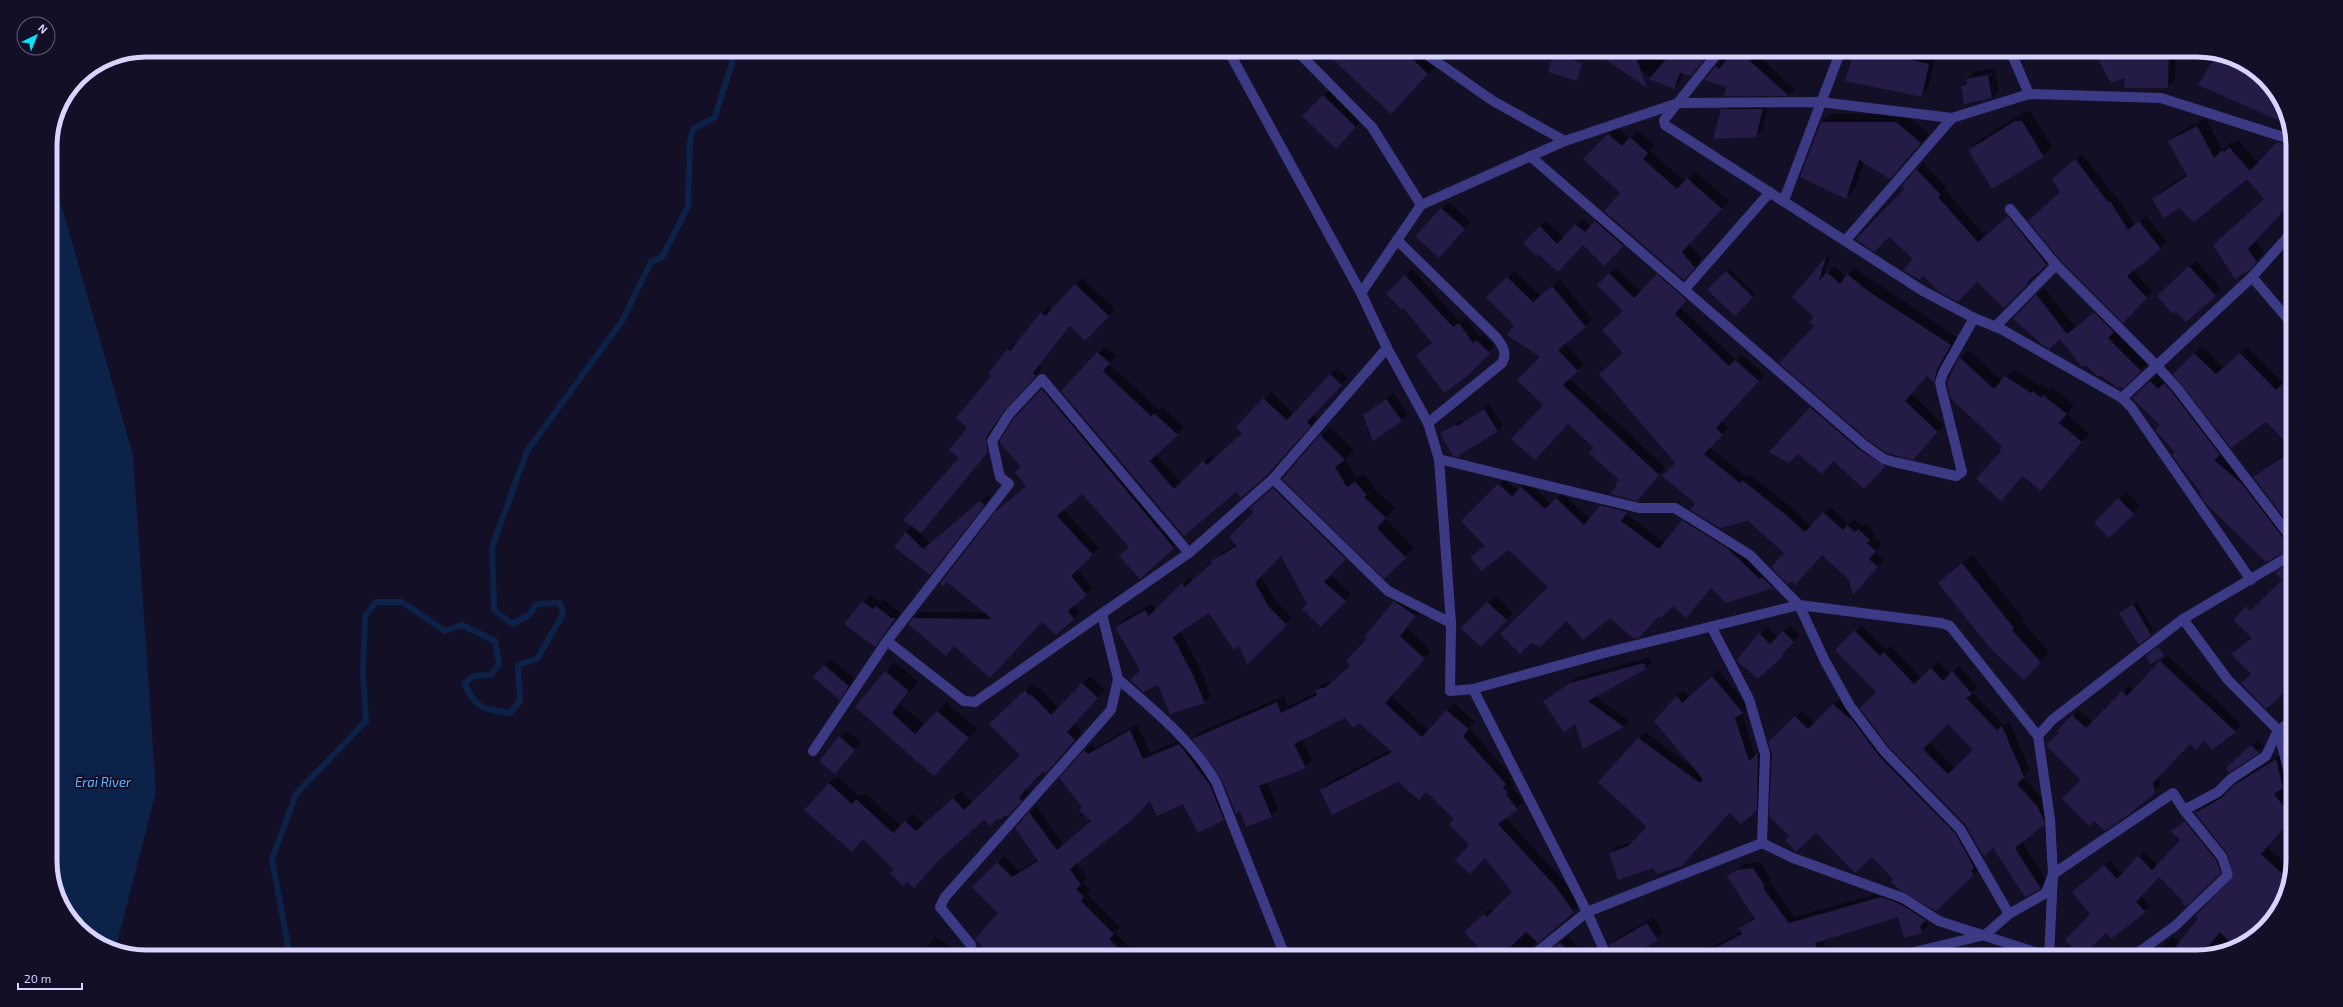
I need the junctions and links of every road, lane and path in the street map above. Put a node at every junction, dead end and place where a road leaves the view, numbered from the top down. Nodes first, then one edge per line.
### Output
1 (1232, 57) edge
2 (1303, 57) edge
3 (1430, 57) edge
4 (1714, 57) edge
5 (1838, 57) edge
6 (2013, 57) edge
7 (2029, 94) junction
8 (1820, 102) junction
9 (1678, 103) junction
10 (1952, 118) junction
11 (2286, 138) edge
12 (1565, 141) junction
13 (1530, 156) junction
14 (1770, 192) junction
15 (1784, 200) junction
16 (1421, 205) junction
17 (2010, 209) dead end
18 (2286, 238) edge
19 (1397, 240) junction
20 (1845, 241) junction
21 (2056, 265) junction
22 (2252, 277) junction
23 (1685, 289) junction
24 (1361, 293) junction
25 (2286, 317) edge
26 (1974, 318) junction
27 (1995, 327) junction
28 (1387, 348) junction
29 (2157, 366) junction
30 (2122, 398) junction
31 (1428, 423) junction
32 (1439, 459) junction
33 (1273, 479) junction
34 (2286, 531) edge
35 (1189, 553) junction
36 (2286, 558) edge
37 (2250, 580) junction
38 (1799, 605) junction
39 (1102, 614) junction
40 (2183, 619) junction
41 (1451, 623) junction
42 (1712, 628) junction
43 (887, 641) junction
44 (1118, 679) junction
45 (1473, 689) junction
46 (2286, 725) edge
47 (2278, 730) junction
48 (2038, 736) junction
49 (813, 751) dead end
50 (2286, 761) edge
51 (2184, 810) junction
52 (1762, 843) junction
53 (2053, 874) junction
54 (1587, 912) junction
55 (2009, 914) junction
56 (1985, 935) junction
57 (971, 946) dead end
58 (1283, 950) edge
59 (1540, 950) edge
60 (1604, 950) edge
61 (1922, 950) edge
62 (2029, 950) edge
63 (2049, 950) edge
64 (2142, 950) edge

1 - 24 street
2 - 16 street
3 - 12 street
4 - 9 street
5 - 8 street
6 - 7 street
7 - 10 street
7 - 11 street
8 - 9 street
8 - 10 street
8 - 15 street
9 - 12 street
9 - 14 street
10 - 20 street
12 - 13 street
13 - 16 street
13 - 23 street
14 - 15 street
14 - 23 street
15 - 20 street
16 - 19 street
17 - 21 street
18 - 22 street
19 - 24 street
19 - 31 street
20 - 26 street
21 - 27 street
21 - 29 street
22 - 25 street
22 - 29 street
23 - 26 street
24 - 28 street
26 - 27 street
27 - 30 street
28 - 31 street
28 - 33 street
29 - 30 street
29 - 34 street
30 - 37 street
31 - 32 street
32 - 38 street
32 - 41 street
33 - 35 street
33 - 41 street
35 - 39 street
35 - 43 street
36 - 37 street
37 - 40 street
38 - 42 street
38 - 48 street
38 - 55 street
39 - 43 street
39 - 44 street
40 - 47 street
40 - 48 street
41 - 45 street
42 - 45 street
42 - 52 street
43 - 49 street
44 - 57 street
44 - 58 street
45 - 54 street
46 - 47 street
47 - 50 street
47 - 51 street
48 - 53 street
51 - 53 street
51 - 64 street
52 - 54 street
52 - 56 street
53 - 55 street
53 - 63 street
54 - 59 street
54 - 60 street
55 - 56 street
56 - 61 street
56 - 62 street

